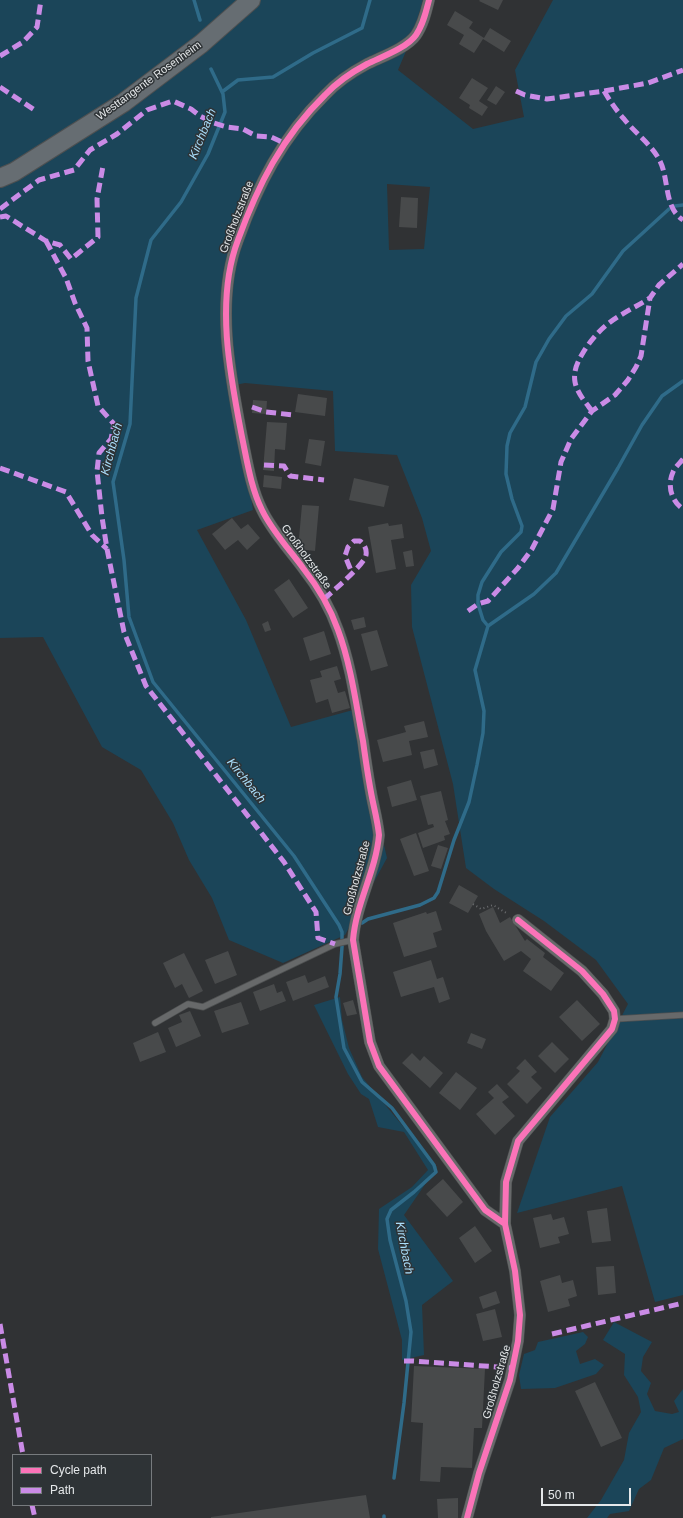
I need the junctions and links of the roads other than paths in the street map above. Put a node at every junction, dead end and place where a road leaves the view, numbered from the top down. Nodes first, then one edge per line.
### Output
1 (251, 0) edge
2 (429, 0) edge
3 (0, 178) edge
4 (518, 920) road end
5 (353, 940) junction
6 (683, 1015) edge
7 (615, 1019) junction
8 (155, 1023) dead end
9 (505, 1224) junction
10 (467, 1518) edge

1 - 3 highway, Westtangente Rosenheim
2 - 5 street, Großholzstraße
4 - 7 street
5 - 8 lane
5 - 9 street, Großholzstraße
6 - 7 lane
7 - 9 street, Großholzstraße
9 - 10 street, Großholzstraße

